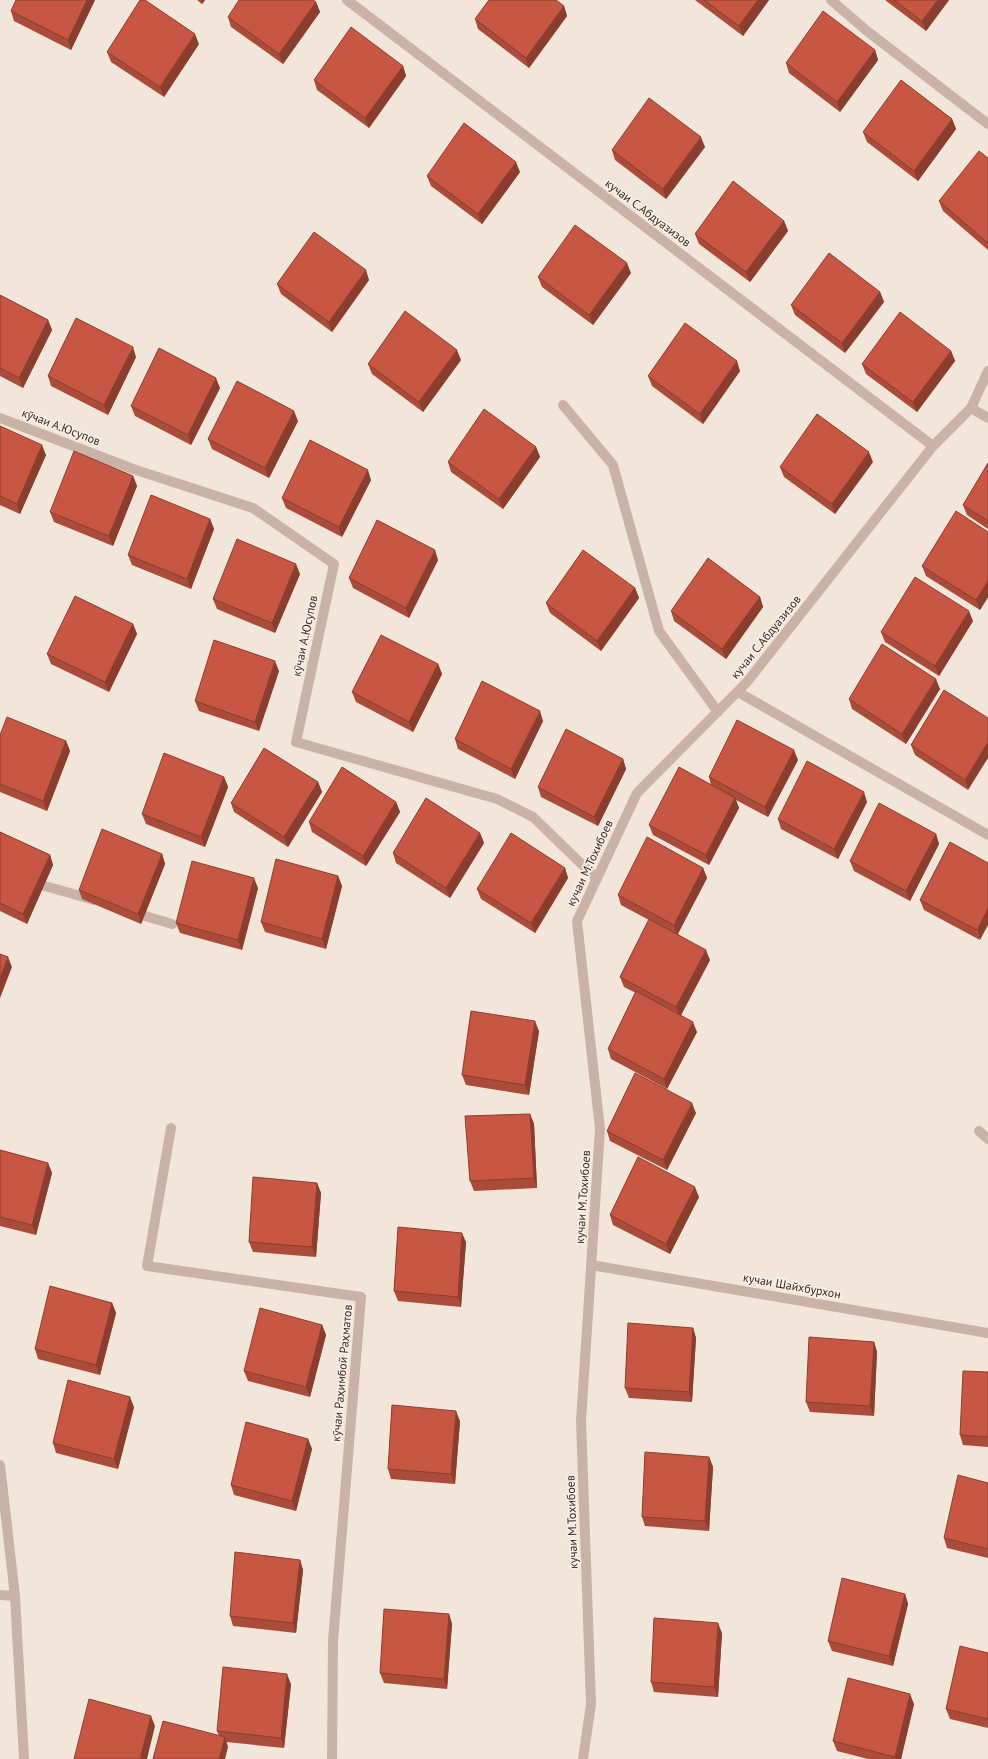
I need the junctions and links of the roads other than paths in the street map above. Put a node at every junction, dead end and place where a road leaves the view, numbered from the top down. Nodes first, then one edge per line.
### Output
1 (346, 0) edge
2 (831, 0) edge
3 (988, 124) edge
4 (988, 371) edge
5 (562, 405) dead end
6 (971, 408) junction
7 (0, 418) edge
8 (988, 418) edge
9 (933, 446) junction
10 (738, 692) junction
11 (718, 712) junction
12 (988, 835) edge
13 (22, 879) edge
14 (597, 879) junction
15 (105, 904) edge
16 (120, 908) edge
17 (172, 924) dead end
18 (170, 1128) dead end
19 (979, 1132) dead end
20 (988, 1139) edge
21 (592, 1265) junction
22 (988, 1332) edge
23 (0, 1465) edge
24 (0, 1595) edge
25 (15, 1596) junction
26 (24, 1759) edge
27 (332, 1759) edge
28 (583, 1759) edge

1 - 9 street, кучаи С.Абдуазизов
2 - 3 street
4 - 6 street, кучаи С.Абдуазизов
5 - 11 street
6 - 8 street
6 - 9 street, кучаи С.Абдуазизов
7 - 14 street, кӯчаи А.Юсупов
9 - 10 street, кучаи С.Абдуазизов
10 - 11 street, кучаи М.Тохибоев
10 - 12 street, кучаи С.Абдуазизов
11 - 14 street, кучаи М.Тохибоев
13 - 15 street
14 - 21 street, кучаи М.Тохибоев
16 - 17 street
18 - 27 street, кӯчаи Раҳимбой Раҳматов
19 - 20 street
21 - 22 street, кучаи Шайхбурхон
21 - 28 street, кучаи М.Тохибоев
23 - 25 street
24 - 25 street
25 - 26 street

